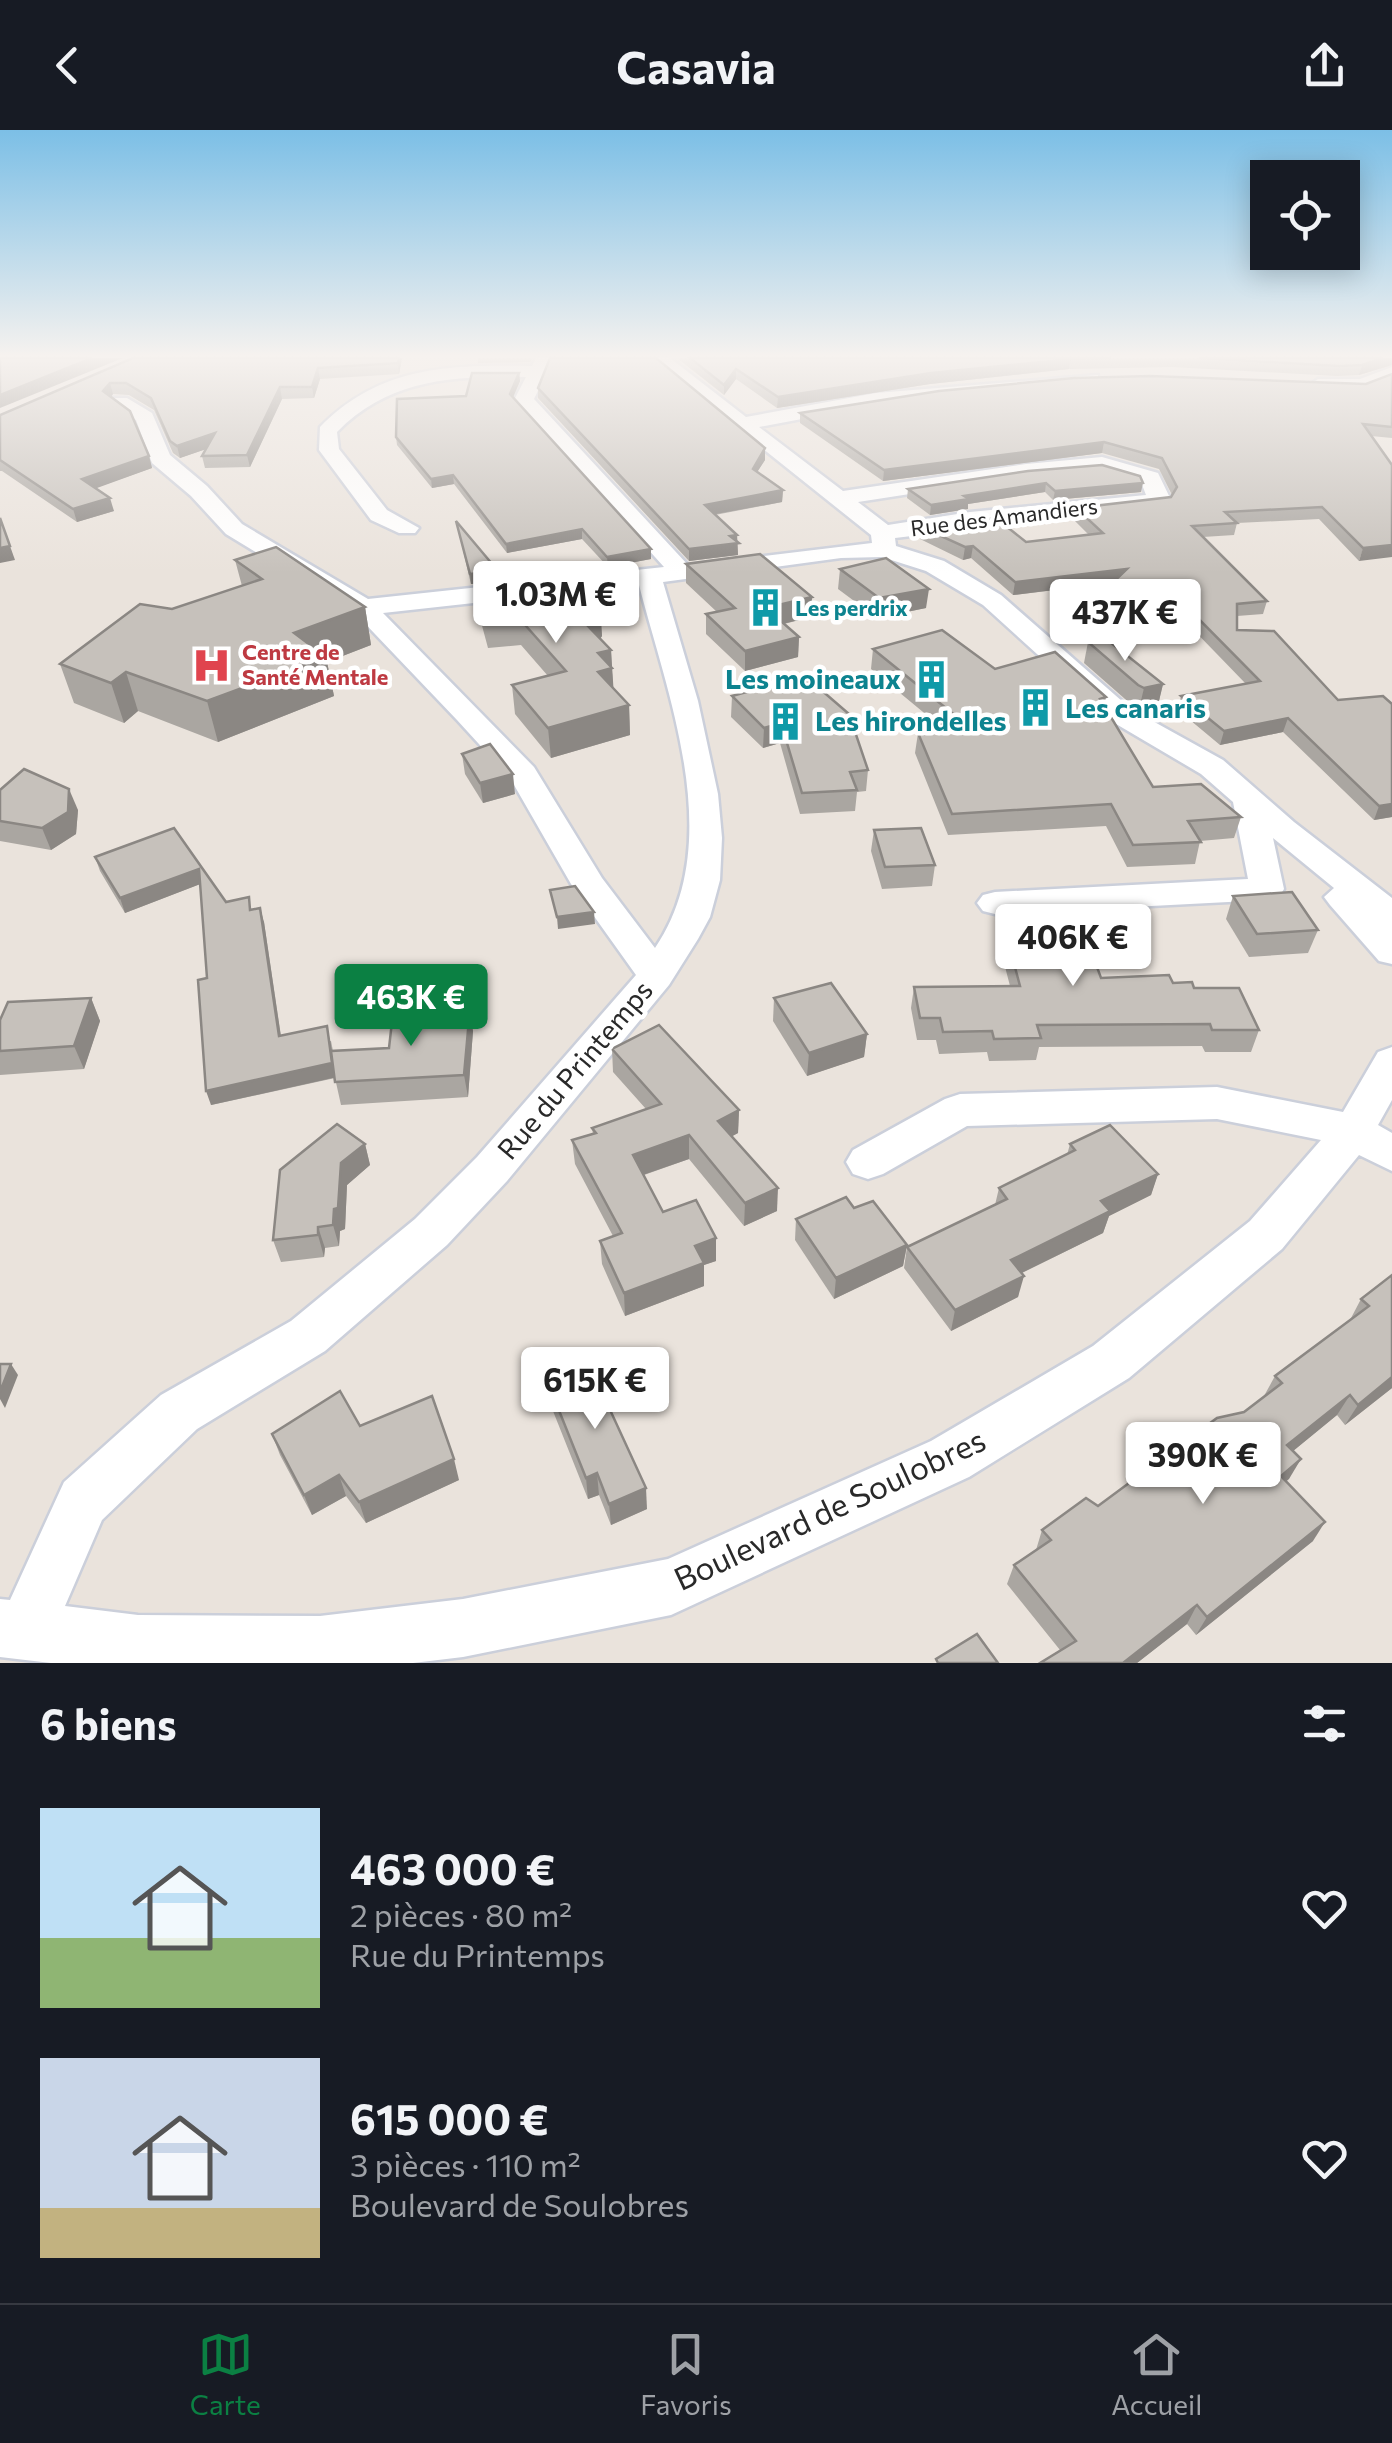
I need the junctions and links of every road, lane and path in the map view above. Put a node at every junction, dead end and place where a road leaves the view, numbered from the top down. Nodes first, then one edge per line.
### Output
1 (149, 430) edge
2 (329, 430) edge
3 (551, 430) edge
4 (747, 430) edge
5 (836, 499) junction
6 (408, 528) dead end
7 (884, 541) junction
8 (682, 573) junction
9 (649, 576) junction
10 (363, 607) junction
11 (1248, 798) junction
12 (1282, 830) junction
13 (995, 903) dead end
14 (1392, 916) edge
15 (1392, 952) edge
16 (656, 976) junction
17 (1392, 1062) edge
18 (1373, 1143) edge
19 (868, 1162) dead end
20 (12, 1630) edge

1 - 10 street, Rue du Printemps
2 - 6 street
3 - 8 street
4 - 5 street
5 - 7 street
5 - 7 street, Rue des Amandiers
7 - 8 street
7 - 11 street
8 - 9 street
9 - 10 street
9 - 16 street
10 - 16 street, Rue du Printemps
11 - 12 street
11 - 13 street
12 - 14 street
12 - 15 street
16 - 20 street, Rue du Printemps
17 - 18 street, Boulevard de Soulobres
18 - 19 street
18 - 20 street, Boulevard de Soulobres

